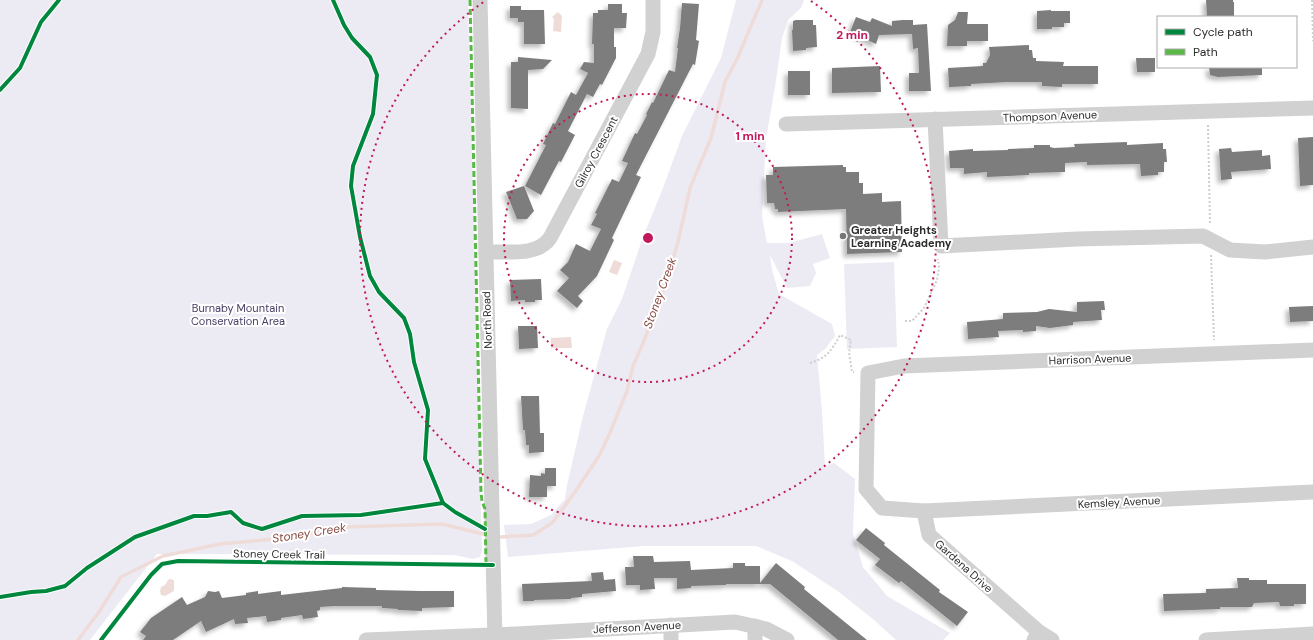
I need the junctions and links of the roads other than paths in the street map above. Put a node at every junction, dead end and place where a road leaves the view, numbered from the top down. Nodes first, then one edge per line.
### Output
1 (480, 0) edge
2 (653, 0) edge
3 (1313, 108) edge
4 (935, 119) junction
5 (786, 124) dead end
6 (1313, 247) edge
7 (486, 252) junction
8 (1313, 350) edge
9 (1313, 492) edge
10 (924, 511) junction
11 (670, 625) junction
12 (755, 633) edge
13 (1313, 634) edge
14 (495, 637) edge
15 (1041, 637) edge
16 (1278, 638) edge
17 (366, 640) edge
18 (371, 640) edge
19 (671, 640) edge
20 (787, 640) edge
21 (1206, 640) edge

1 - 7 street, North Road
2 - 7 street, Gilroy Crescent
3 - 4 street, Thompson Avenue
4 - 5 street, Thompson Avenue
4 - 6 street
7 - 14 street, North Road
8 - 10 street, Harrison Avenue
9 - 10 street, Kemsley Avenue
10 - 15 street, Gardena Drive
11 - 12 street, Jefferson Avenue
11 - 14 street, Jefferson Avenue
11 - 19 street
12 - 20 street, Jefferson Avenue
13 - 16 street
14 - 18 street, Jefferson Avenue
16 - 21 street
17 - 18 street, Jefferson Avenue

